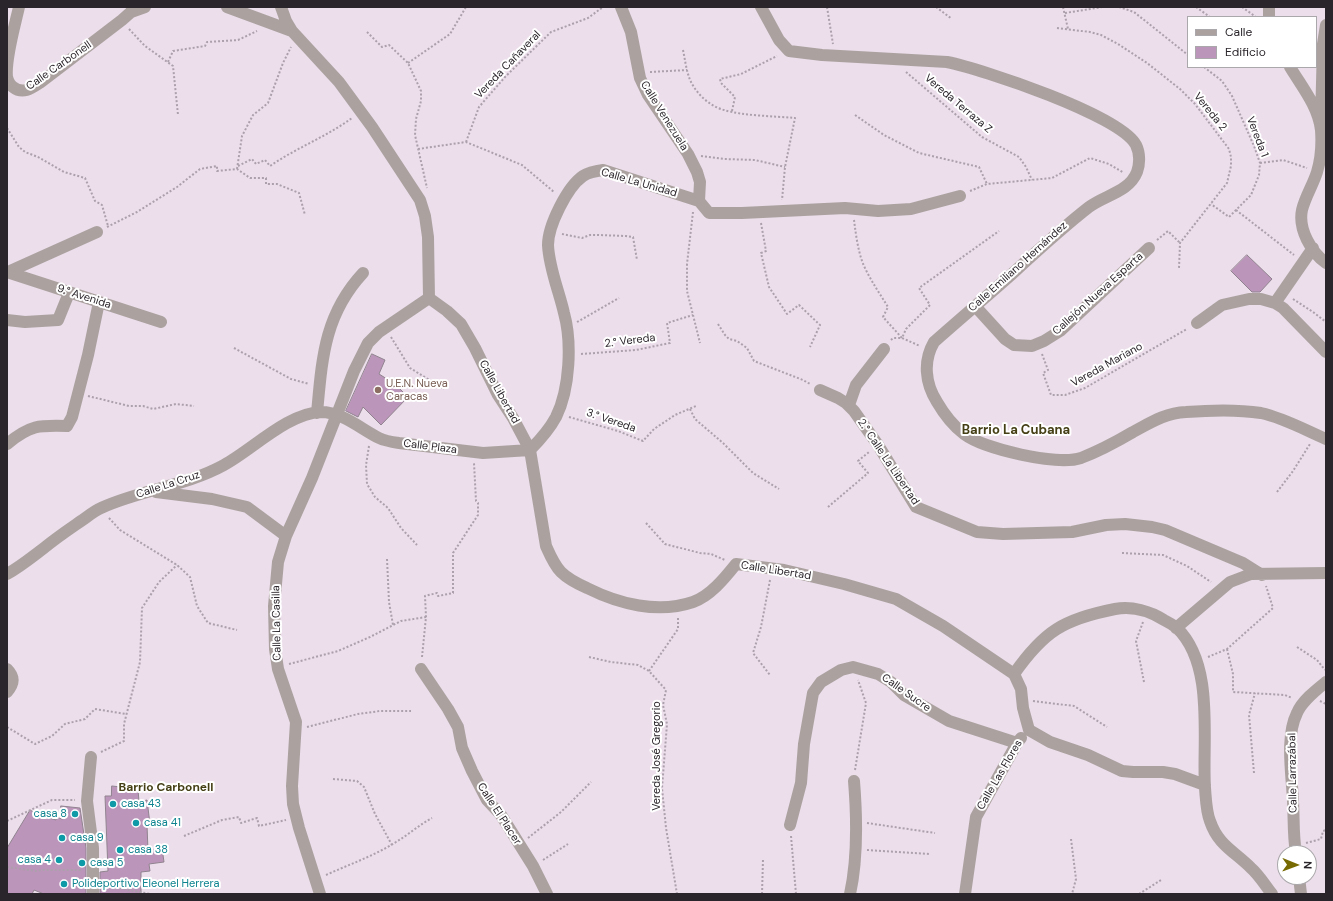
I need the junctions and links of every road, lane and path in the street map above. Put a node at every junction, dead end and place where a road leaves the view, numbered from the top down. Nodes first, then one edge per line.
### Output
1 (19, 7) edge
2 (146, 7) edge
3 (227, 7) edge
4 (281, 7) edge
5 (466, 7) edge
6 (603, 7) edge
7 (621, 7) edge
8 (761, 7) edge
9 (827, 7) edge
10 (936, 7) edge
11 (1063, 7) edge
12 (1103, 7) edge
13 (1119, 7) edge
14 (1196, 7) edge
15 (1242, 7) edge
16 (132, 9) edge
17 (1065, 13) junction
18 (1209, 16) edge
19 (1255, 16) edge
20 (952, 19) dead end
21 (122, 20) junction
22 (266, 22) junction
23 (1326, 25) edge
24 (1057, 28) dead end
25 (1068, 29) junction
26 (367, 32) dead end
27 (295, 34) junction
28 (684, 50) dead end
29 (789, 51) junction
30 (1187, 53) edge
31 (835, 55) junction
32 (8, 61) edge
33 (168, 62) junction
34 (408, 63) junction
35 (1205, 68) edge
36 (1291, 68) edge
37 (687, 70) junction
38 (904, 70) dead end
39 (639, 73) junction
40 (732, 111) junction
41 (361, 112) junction
42 (178, 115) dead end
43 (855, 115) dead end
44 (7, 128) edge
45 (1321, 128) junction
46 (466, 142) junction
47 (418, 149) junction
48 (688, 154) junction
49 (1260, 163) junction
50 (238, 167) junction
51 (785, 167) junction
52 (1317, 172) junction
53 (1133, 178) junction
54 (1032, 180) junction
55 (987, 184) junction
56 (960, 196) joint
57 (564, 200) junction
58 (697, 200) junction
59 (1211, 204) junction
60 (852, 209) junction
61 (1236, 210) junction
62 (424, 211) junction
63 (781, 211) junction
64 (760, 212) junction
65 (305, 215) dead end
66 (103, 229) junction
67 (550, 229) junction
68 (998, 231) dead end
69 (1180, 243) junction
70 (1149, 248) joint
71 (1313, 248) junction
72 (637, 260) dead end
73 (1303, 262) junction
74 (1326, 263) edge
75 (1179, 268) dead end
76 (8, 272) edge
77 (363, 273) dead end
78 (1282, 292) junction
79 (69, 293) junction
80 (429, 298) junction
81 (619, 298) dead end
82 (99, 302) junction
83 (1275, 303) junction
84 (976, 306) junction
85 (693, 315) junction
86 (7, 320) edge
87 (161, 322) dead end
88 (1326, 322) edge
89 (1196, 323) joint
90 (718, 324) dead end
91 (386, 326) junction
92 (568, 328) junction
93 (902, 338) junction
94 (700, 343) dead end
95 (1038, 344) junction
96 (810, 347) dead end
97 (234, 348) dead end
98 (884, 349) joint
99 (929, 350) junction
100 (1326, 352) edge
101 (568, 355) junction
102 (319, 387) junction
103 (444, 389) dead end
104 (820, 390) joint
105 (77, 394) junction
106 (849, 405) junction
107 (194, 406) dead end
108 (696, 406) dead end
109 (690, 409) junction
110 (317, 413) junction
111 (336, 415) junction
112 (556, 415) junction
113 (372, 433) junction
114 (1321, 437) edge
115 (7, 444) edge
116 (878, 445) junction
117 (530, 450) junction
118 (474, 452) junction
119 (779, 490) dead end
120 (150, 492) junction
121 (1277, 492) dead end
122 (828, 507) dead end
123 (99, 508) junction
124 (646, 523) dead end
125 (286, 536) junction
126 (417, 545) dead end
127 (1122, 553) dead end
128 (387, 559) dead end
129 (736, 564) junction
130 (177, 565) junction
131 (10, 569) edge
132 (772, 569) junction
133 (1326, 573) edge
134 (1262, 575) junction
135 (1221, 590) junction
136 (678, 606) junction
137 (1146, 611) junction
138 (426, 617) junction
139 (393, 625) junction
140 (1176, 628) junction
141 (236, 630) dead end
142 (1297, 647) dead end
143 (1227, 649) junction
144 (590, 657) dead end
145 (1197, 662) junction
146 (278, 666) junction
147 (853, 667) junction
148 (7, 669) edge
149 (421, 669) joint
150 (649, 672) junction
151 (1326, 672) edge
152 (1014, 674) junction
153 (770, 675) dead end
154 (1144, 682) dead end
155 (1326, 682) edge
156 (7, 692) edge
157 (1254, 693) junction
158 (1022, 700) junction
159 (1304, 703) junction
160 (411, 711) dead end
161 (126, 714) junction
162 (7, 726) edge
163 (1108, 727) dead end
164 (296, 730) junction
165 (1029, 730) junction
166 (1017, 743) junction
167 (91, 757) joint
168 (1254, 773) dead end
169 (333, 779) dead end
170 (854, 781) joint
171 (591, 782) dead end
172 (1205, 785) junction
173 (86, 800) junction
174 (296, 818) junction
175 (432, 818) dead end
176 (7, 821) edge
177 (856, 821) junction
178 (790, 824) joint
179 (1326, 830) edge
180 (935, 833) dead end
181 (184, 836) dead end
182 (1071, 839) dead end
183 (568, 844) dead end
184 (392, 845) junction
185 (519, 845) junction
186 (1295, 845) edge
187 (1307, 845) edge
188 (855, 850) junction
189 (930, 854) dead end
190 (763, 859) dead end
191 (533, 866) junction
192 (7, 867) edge
193 (93, 870) junction
194 (316, 880) junction
195 (1161, 880) dead end
196 (93, 889) edge
197 (676, 890) junction
198 (150, 894) edge
199 (320, 894) edge
200 (547, 894) edge
201 (673, 894) edge
202 (677, 894) edge
203 (762, 894) edge
204 (796, 894) edge
205 (850, 894) edge
206 (965, 894) edge
207 (1072, 894) edge
208 (1139, 894) edge
209 (1272, 894) edge

1 - 32 street, Calle Carbonell
2 - 16 street, Calle Carbonell
3 - 22 street
4 - 27 street
5 - 34 path
6 - 46 path, Vereda Cañaveral
7 - 39 street, Calle Venezuela
8 - 29 street
9 - 31 path
10 - 20 path
11 - 17 path
12 - 17 path
13 - 30 path
14 - 18 path
15 - 19 path
16 - 21 street, Calle Carbonell
17 - 25 path
21 - 32 street, Calle Carbonell
21 - 33 path
22 - 27 street
22 - 33 path
23 - 45 street
24 - 25 path, Vereda 2
25 - 59 path, Vereda 2
26 - 34 path
27 - 41 street
27 - 50 path
28 - 37 path
29 - 31 street
29 - 40 path
31 - 53 street
33 - 42 path
34 - 47 path
35 - 49 path, Vereda 1
36 - 45 street
37 - 39 path
37 - 40 path
38 - 54 path, Vereda Terraza Z
39 - 48 street, Calle Venezuela
40 - 51 path
41 - 50 path
41 - 62 street
43 - 55 path
44 - 66 path
45 - 52 street
46 - 47 path
46 - 57 path
47 - 62 path
48 - 51 path
48 - 58 street, Calle Venezuela
49 - 52 path
49 - 61 path, Vereda 1
50 - 65 path
50 - 66 path
51 - 63 path
52 - 71 street
53 - 54 path
53 - 84 street, Calle Emiliano Hernández
54 - 55 path
55 - 56 path
56 - 60 street, Calle La Unidad
57 - 58 street, Calle La Unidad
57 - 67 street, Calle La Unidad
58 - 64 street, Calle La Unidad
58 - 85 path
59 - 61 path
59 - 69 path, Vereda 2
60 - 63 street, Calle La Unidad
60 - 93 path
61 - 73 path
62 - 80 street
63 - 64 street, Calle La Unidad
64 - 96 path
66 - 76 street
67 - 72 path
67 - 92 street, Calle La Unidad
68 - 93 path
69 - 70 path, Callejón Nueva Esparta
69 - 75 path
70 - 95 street, Callejón Nueva Esparta
71 - 73 street
71 - 74 street
73 - 78 street
76 - 79 street, 9.° Avenida
77 - 102 street
78 - 83 street
78 - 88 path
79 - 82 street, 9.° Avenida
79 - 86 street
80 - 91 street, Calle La Casilla
80 - 117 street, Calle Libertad
81 - 92 path
82 - 87 street, 9.° Avenida
82 - 105 street
83 - 89 street
83 - 100 street
84 - 95 street, Callejón Nueva Esparta
84 - 99 street, Calle Emiliano Hernández
85 - 94 path
85 - 101 path, 2.° Vereda
89 - 95 path, Vereda Mariano
90 - 104 path
91 - 103 path
91 - 111 street, Calle La Casilla
92 - 101 street, Calle La Unidad
93 - 98 path
93 - 99 path
97 - 102 path
98 - 106 street
99 - 114 street
101 - 112 street, Calle La Unidad
102 - 110 street
104 - 106 street, 2.° Calle La Libertad
105 - 107 path
105 - 115 street
106 - 116 street, 2.° Calle La Libertad
108 - 109 path, 3.° Vereda
109 - 112 path, 3.° Vereda
109 - 119 path
110 - 111 street, Calle La Cruz
110 - 120 street, Calle La Cruz
111 - 113 street, Calle Plaza
111 - 125 street, Calle La Casilla
112 - 117 street, Calle La Unidad
113 - 118 street, Calle Plaza
113 - 126 path
114 - 121 path
116 - 122 path
116 - 134 street, 2.° Calle La Libertad
117 - 118 street, Calle Plaza
117 - 136 street, Calle Libertad
118 - 138 path
120 - 123 street, Calle La Cruz
120 - 125 street
123 - 130 path
123 - 131 street, Calle La Cruz
124 - 129 path
125 - 146 street, Calle La Casilla
127 - 135 path
128 - 139 path
129 - 132 street, Calle Libertad
129 - 136 street, Calle Libertad
130 - 141 path
130 - 161 path
132 - 152 street, Calle Libertad
132 - 153 path
133 - 134 street
134 - 135 street
134 - 143 path
135 - 140 street
136 - 150 path
137 - 140 street
137 - 152 street
137 - 154 path
138 - 139 path
138 - 149 path
139 - 146 path
140 - 145 street
142 - 151 path
143 - 145 path
143 - 157 path
144 - 150 path, Vereda José Gregorio
145 - 172 street
146 - 164 street, Calle La Casilla
147 - 166 street, Calle Sucre
147 - 170 path
147 - 178 street
148 - 156 street
149 - 185 street, Calle El Placer
150 - 197 path, Vereda José Gregorio
152 - 158 street
155 - 159 street, Calle Larrazábal
157 - 159 path
157 - 168 path
158 - 163 path
158 - 165 street
159 - 186 street, Calle Larrazábal
160 - 164 path
161 - 162 path
161 - 167 path
164 - 174 street, Calle La Casilla
165 - 166 street, Calle Las Flores
165 - 172 street
166 - 206 street, Calle Las Flores
167 - 173 street
169 - 184 path
170 - 177 street
171 - 185 path
172 - 209 street
173 - 176 path
173 - 193 street
174 - 181 path
174 - 194 street, Calle La Casilla
175 - 184 path
177 - 180 path
177 - 188 street
178 - 204 path
179 - 187 path
182 - 207 path
183 - 191 path
184 - 194 path
185 - 191 street, Calle El Placer
188 - 189 path
188 - 205 street
190 - 203 path
191 - 200 street, Calle El Placer
192 - 193 path
193 - 196 street
194 - 199 street, Calle La Casilla
195 - 208 path
196 - 198 path
197 - 201 path
197 - 202 path, Vereda José Gregorio

